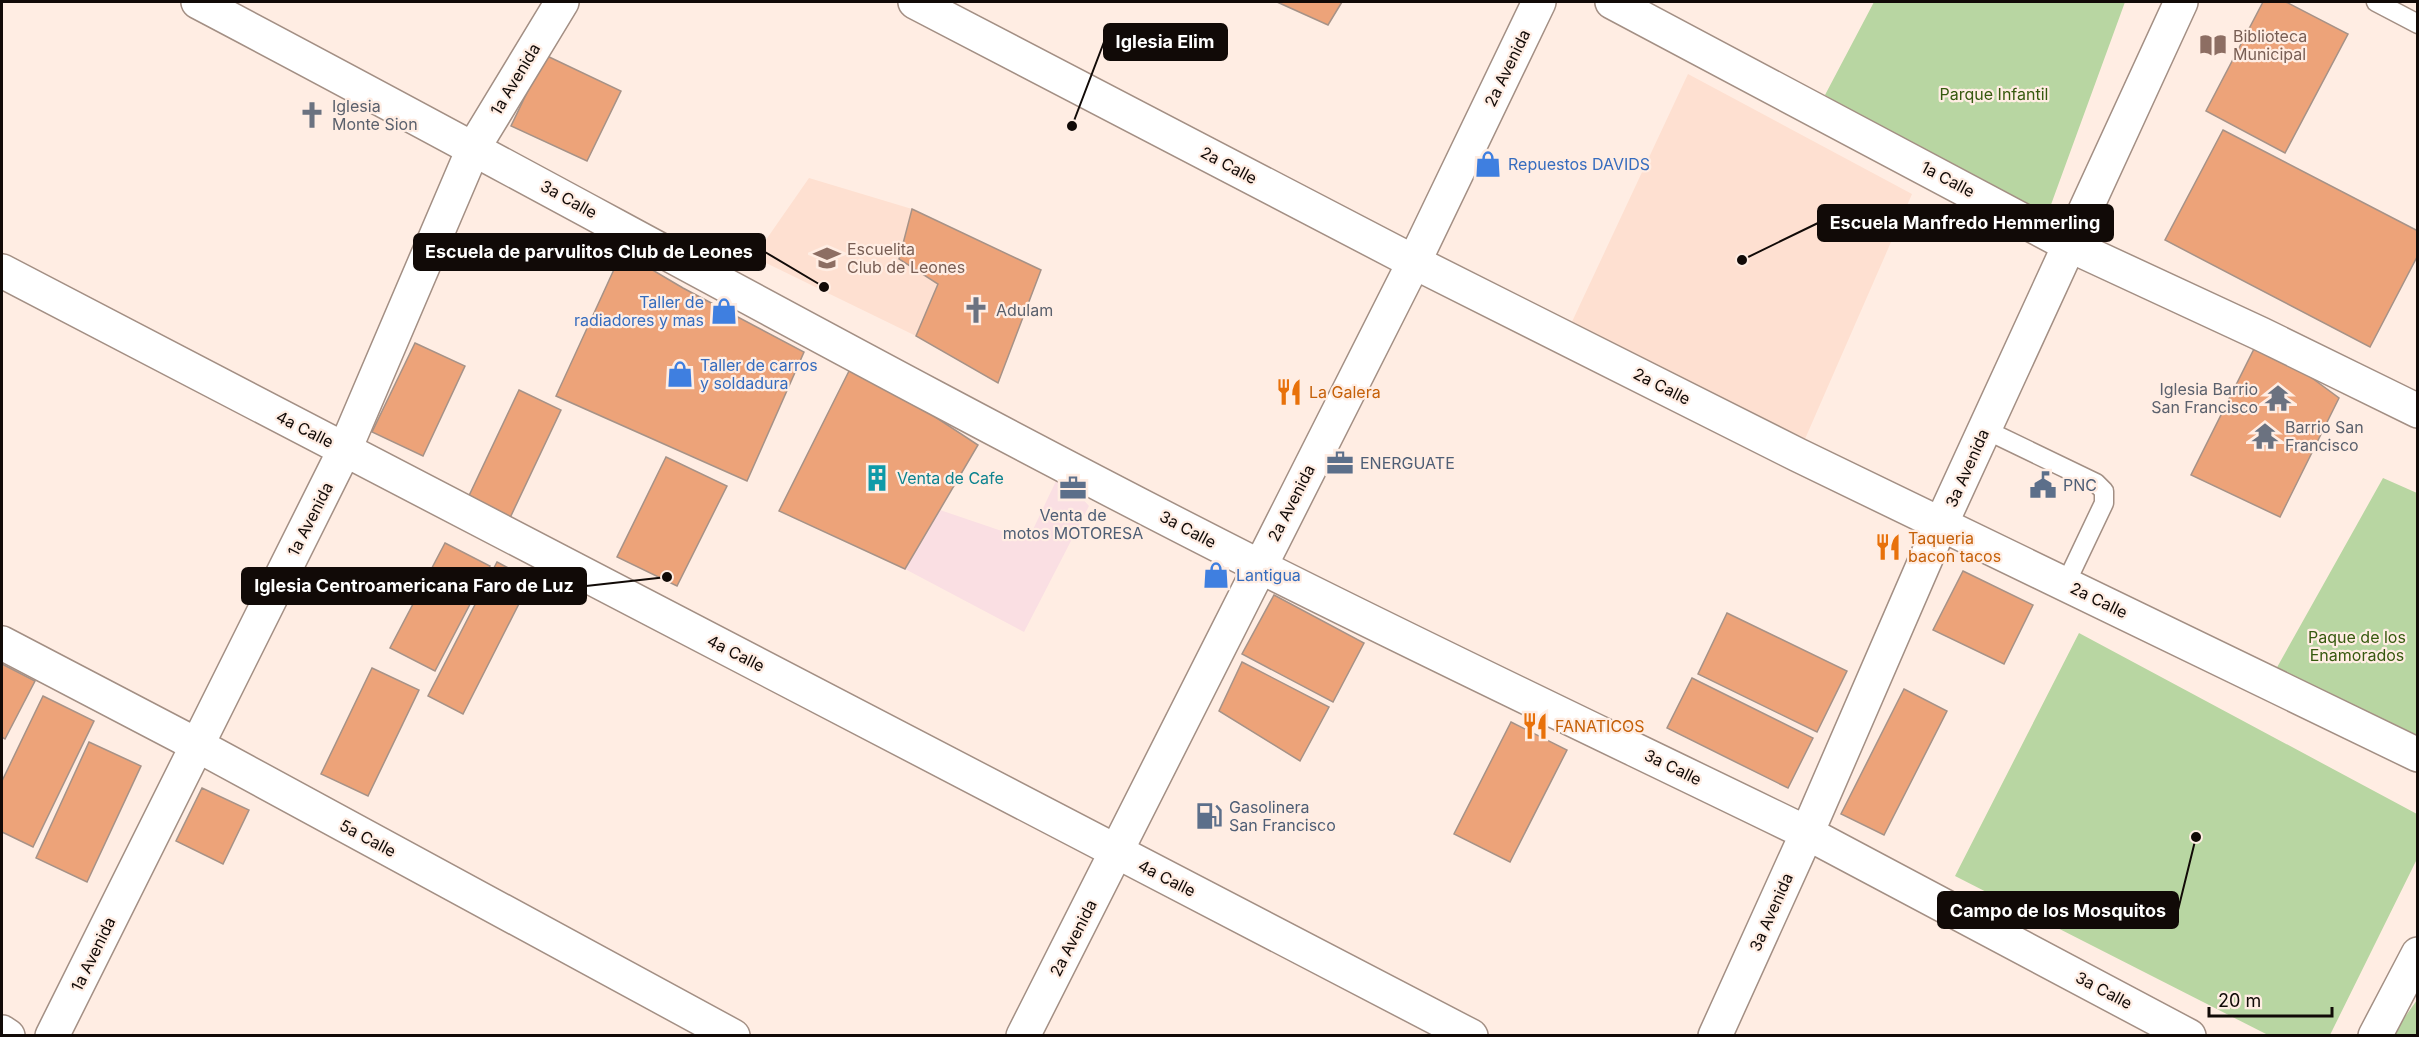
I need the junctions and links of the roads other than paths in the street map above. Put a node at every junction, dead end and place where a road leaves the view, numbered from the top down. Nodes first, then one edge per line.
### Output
1 (198, 2) edge
2 (562, 2) edge
3 (915, 2) edge
4 (1539, 2) edge
5 (1612, 2) edge
6 (2181, 2) edge
7 (2376, 2) edge
8 (2418, 24) edge
9 (474, 147) junction
10 (2069, 244) junction
11 (1414, 262) junction
12 (2, 271) edge
13 (2418, 411) edge
14 (1984, 429) junction
15 (345, 449) junction
16 (1941, 524) junction
17 (1259, 566) junction
18 (2066, 584) junction
19 (2, 643) edge
20 (197, 746) junction
21 (2418, 755) edge
22 (1807, 833) junction
23 (1116, 851) junction
24 (2418, 954) edge
25 (2, 1032) edge
26 (8, 1035) edge
27 (52, 1035) edge
28 (733, 1035) edge
29 (1023, 1035) edge
30 (1471, 1035) edge
31 (1715, 1035) edge
32 (2189, 1035) edge
33 (2375, 1035) edge

1 - 9 street, 3a Calle
2 - 9 street, 1a Avenida
3 - 11 street, 2a Calle
4 - 11 street, 2a Avenida
5 - 10 street, 1a Calle
6 - 10 street, 3a Avenida
7 - 8 lane
9 - 15 street, 1a Avenida
9 - 17 street, 3a Calle
10 - 13 street, 1a Calle
10 - 14 street, 3a Avenida
11 - 16 street, 2a Calle
11 - 17 street, 2a Avenida
12 - 15 street, 4a Calle
14 - 16 street, 3a Avenida
14 - 18 lane
15 - 20 street, 1a Avenida
15 - 23 street, 4a Calle
16 - 18 street, 2a Calle
16 - 22 street, 3a Avenida
17 - 22 street, 3a Calle
17 - 23 street, 2a Avenida
18 - 21 street, 2a Calle
19 - 20 street, 5a Calle
20 - 27 street, 1a Avenida
20 - 28 street, 5a Calle
22 - 31 street, 3a Avenida
22 - 32 street, 3a Calle
23 - 29 street, 2a Avenida
23 - 30 street, 4a Calle
24 - 33 street
25 - 26 street

